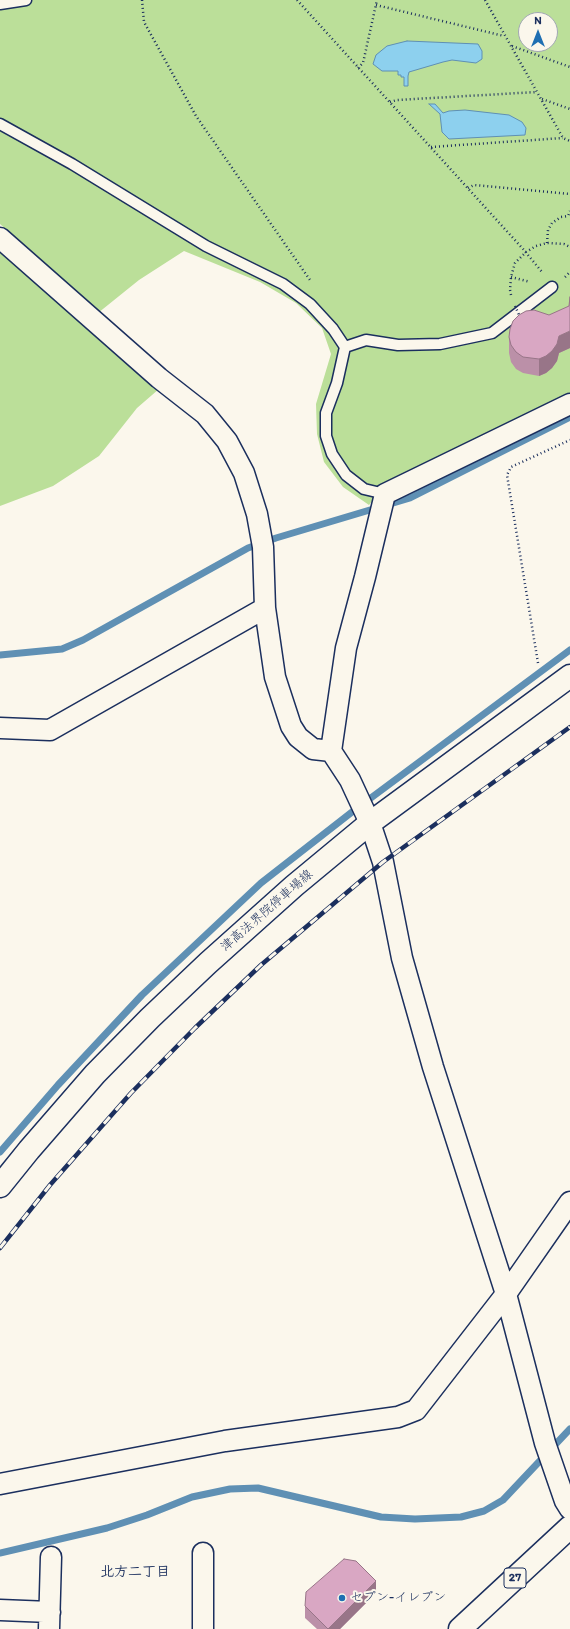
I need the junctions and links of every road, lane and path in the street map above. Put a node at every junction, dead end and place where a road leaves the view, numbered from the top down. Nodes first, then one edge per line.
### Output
1 (26, 0) edge
2 (142, 0) edge
3 (297, 0) edge
4 (377, 0) edge
5 (485, 0) edge
6 (0, 4) edge
7 (376, 5) junction
8 (504, 36) junction
9 (511, 46) junction
10 (570, 67) edge
11 (358, 68) junction
12 (537, 92) junction
13 (541, 99) junction
14 (390, 102) junction
15 (570, 109) edge
16 (0, 124) edge
17 (563, 138) junction
18 (570, 141) edge
19 (431, 147) junction
20 (468, 188) junction
21 (570, 194) edge
22 (570, 211) edge
23 (0, 238) edge
24 (547, 243) junction
25 (570, 247) edge
26 (526, 252) junction
27 (511, 277) junction
28 (311, 281) dead end
29 (536, 283) dead end
30 (552, 287) joint
31 (521, 319) edge
32 (345, 347) junction
33 (570, 404) edge
34 (570, 440) edge
35 (383, 502) junction
36 (265, 608) junction
37 (538, 663) dead end
38 (570, 676) edge
39 (0, 728) edge
40 (331, 752) junction
41 (364, 811) junction
42 (0, 1186) edge
43 (570, 1202) edge
44 (506, 1294) junction
45 (0, 1484) edge
46 (570, 1509) edge
47 (570, 1527) edge
48 (202, 1553) dead end
49 (51, 1557) dead end
50 (0, 1610) edge
51 (49, 1620) edge
52 (478, 1622) edge
53 (203, 1629) edge
54 (460, 1629) edge

1 - 6 lane
2 - 28 path
3 - 11 path
4 - 7 path
5 - 8 path
7 - 8 path
7 - 11 path
8 - 9 path
9 - 10 path
9 - 12 path
11 - 14 path
12 - 13 path
12 - 14 path
13 - 15 path
13 - 17 path
14 - 19 path
16 - 32 lane
17 - 18 path
17 - 19 path
19 - 20 path
20 - 21 path
20 - 26 path
22 - 24 path
23 - 36 street
24 - 25 path
24 - 26 path
26 - 27 path
26 - 30 path
27 - 29 path
27 - 31 path, bridge
30 - 32 lane
32 - 35 lane
33 - 35 street
34 - 37 path
35 - 40 street
36 - 39 street
36 - 40 street
38 - 41 main road, 津高法界院停車場線
40 - 41 street
41 - 42 main road, 津高法界院停車場線
41 - 44 street
43 - 44 street
44 - 45 street
44 - 46 street
47 - 52 main road, 27
48 - 53 street
49 - 51 street
50 - 51 street
52 - 54 main road, 27

